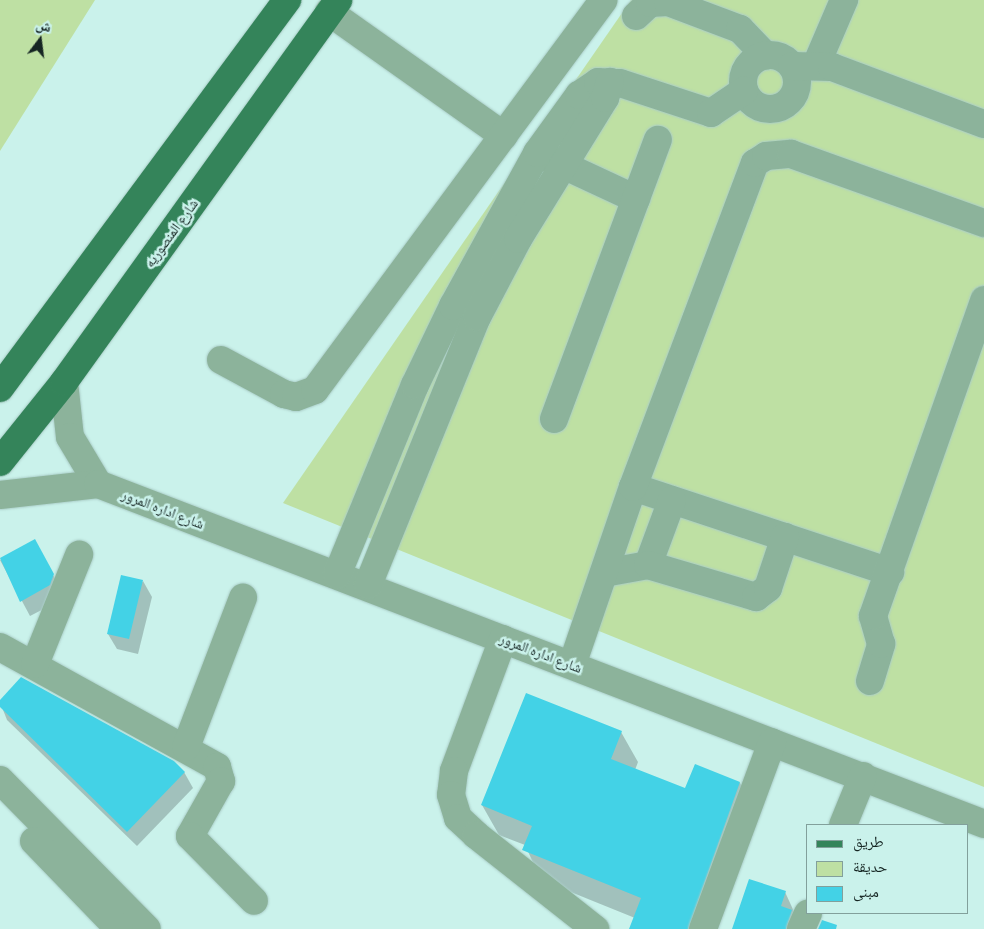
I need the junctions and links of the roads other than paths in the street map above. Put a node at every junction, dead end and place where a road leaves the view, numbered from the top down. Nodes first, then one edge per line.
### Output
1 (287, 0) edge
2 (604, 0) edge
3 (844, 0) edge
4 (327, 4) edge
5 (636, 16) dead end
6 (766, 56) junction
7 (804, 65) junction
8 (610, 82) junction
9 (744, 91) junction
10 (984, 124) edge
11 (504, 136) junction
12 (658, 140) dead end
13 (537, 154) junction
14 (563, 166) junction
15 (636, 199) junction
16 (984, 223) edge
17 (984, 300) edge
18 (221, 360) dead end
19 (64, 382) junction
20 (0, 388) edge
21 (554, 419) dead end
22 (4, 449) edge
23 (98, 484) junction
24 (633, 487) junction
25 (0, 495) edge
26 (672, 500) junction
27 (785, 537) junction
28 (79, 555) dead end
29 (648, 566) junction
30 (890, 572) junction
31 (604, 573) junction
32 (337, 575) junction
33 (368, 585) junction
34 (243, 598) dead end
35 (503, 639) junction
36 (0, 647) edge
37 (35, 664) junction
38 (572, 665) junction
39 (870, 681) dead end
40 (772, 742) junction
41 (186, 747) junction
42 (863, 776) junction
43 (0, 780) edge
44 (0, 806) edge
45 (843, 824) edge
46 (984, 824) edge
47 (254, 901) dead end
48 (808, 914) edge
49 (119, 929) edge
50 (147, 929) edge
51 (595, 929) edge
52 (703, 929) edge
53 (801, 929) edge

1 - 20 main road
2 - 11 street
3 - 7 street
4 - 11 street
4 - 19 main road, شارع المنصوريه
5 - 6 street
6 - 7 street
6 - 9 street
7 - 9 street
7 - 10 street
8 - 9 street
8 - 13 street
8 - 14 street
11 - 18 street
12 - 15 street
13 - 14 street
13 - 32 street
14 - 15 street
14 - 33 street
15 - 21 street
16 - 24 street
17 - 30 street
19 - 22 main road, شارع المنصوريه
19 - 23 street
23 - 25 street, شارع اداره المرور
23 - 32 street, شارع اداره المرور
24 - 26 street
24 - 31 street
26 - 27 street
26 - 29 street
27 - 29 street
27 - 30 street
28 - 37 street
29 - 31 street
30 - 39 street
31 - 38 street
32 - 33 street, شارع اداره المرور
33 - 35 street, شارع اداره المرور
34 - 41 street
35 - 38 street, شارع اداره المرور
35 - 51 street
36 - 37 street
37 - 41 street
38 - 40 street, شارع اداره المرور
40 - 42 street, شارع اداره المرور
40 - 52 street
41 - 47 street
42 - 45 street
42 - 46 street, شارع اداره المرور
43 - 50 street
44 - 49 street
48 - 53 street

